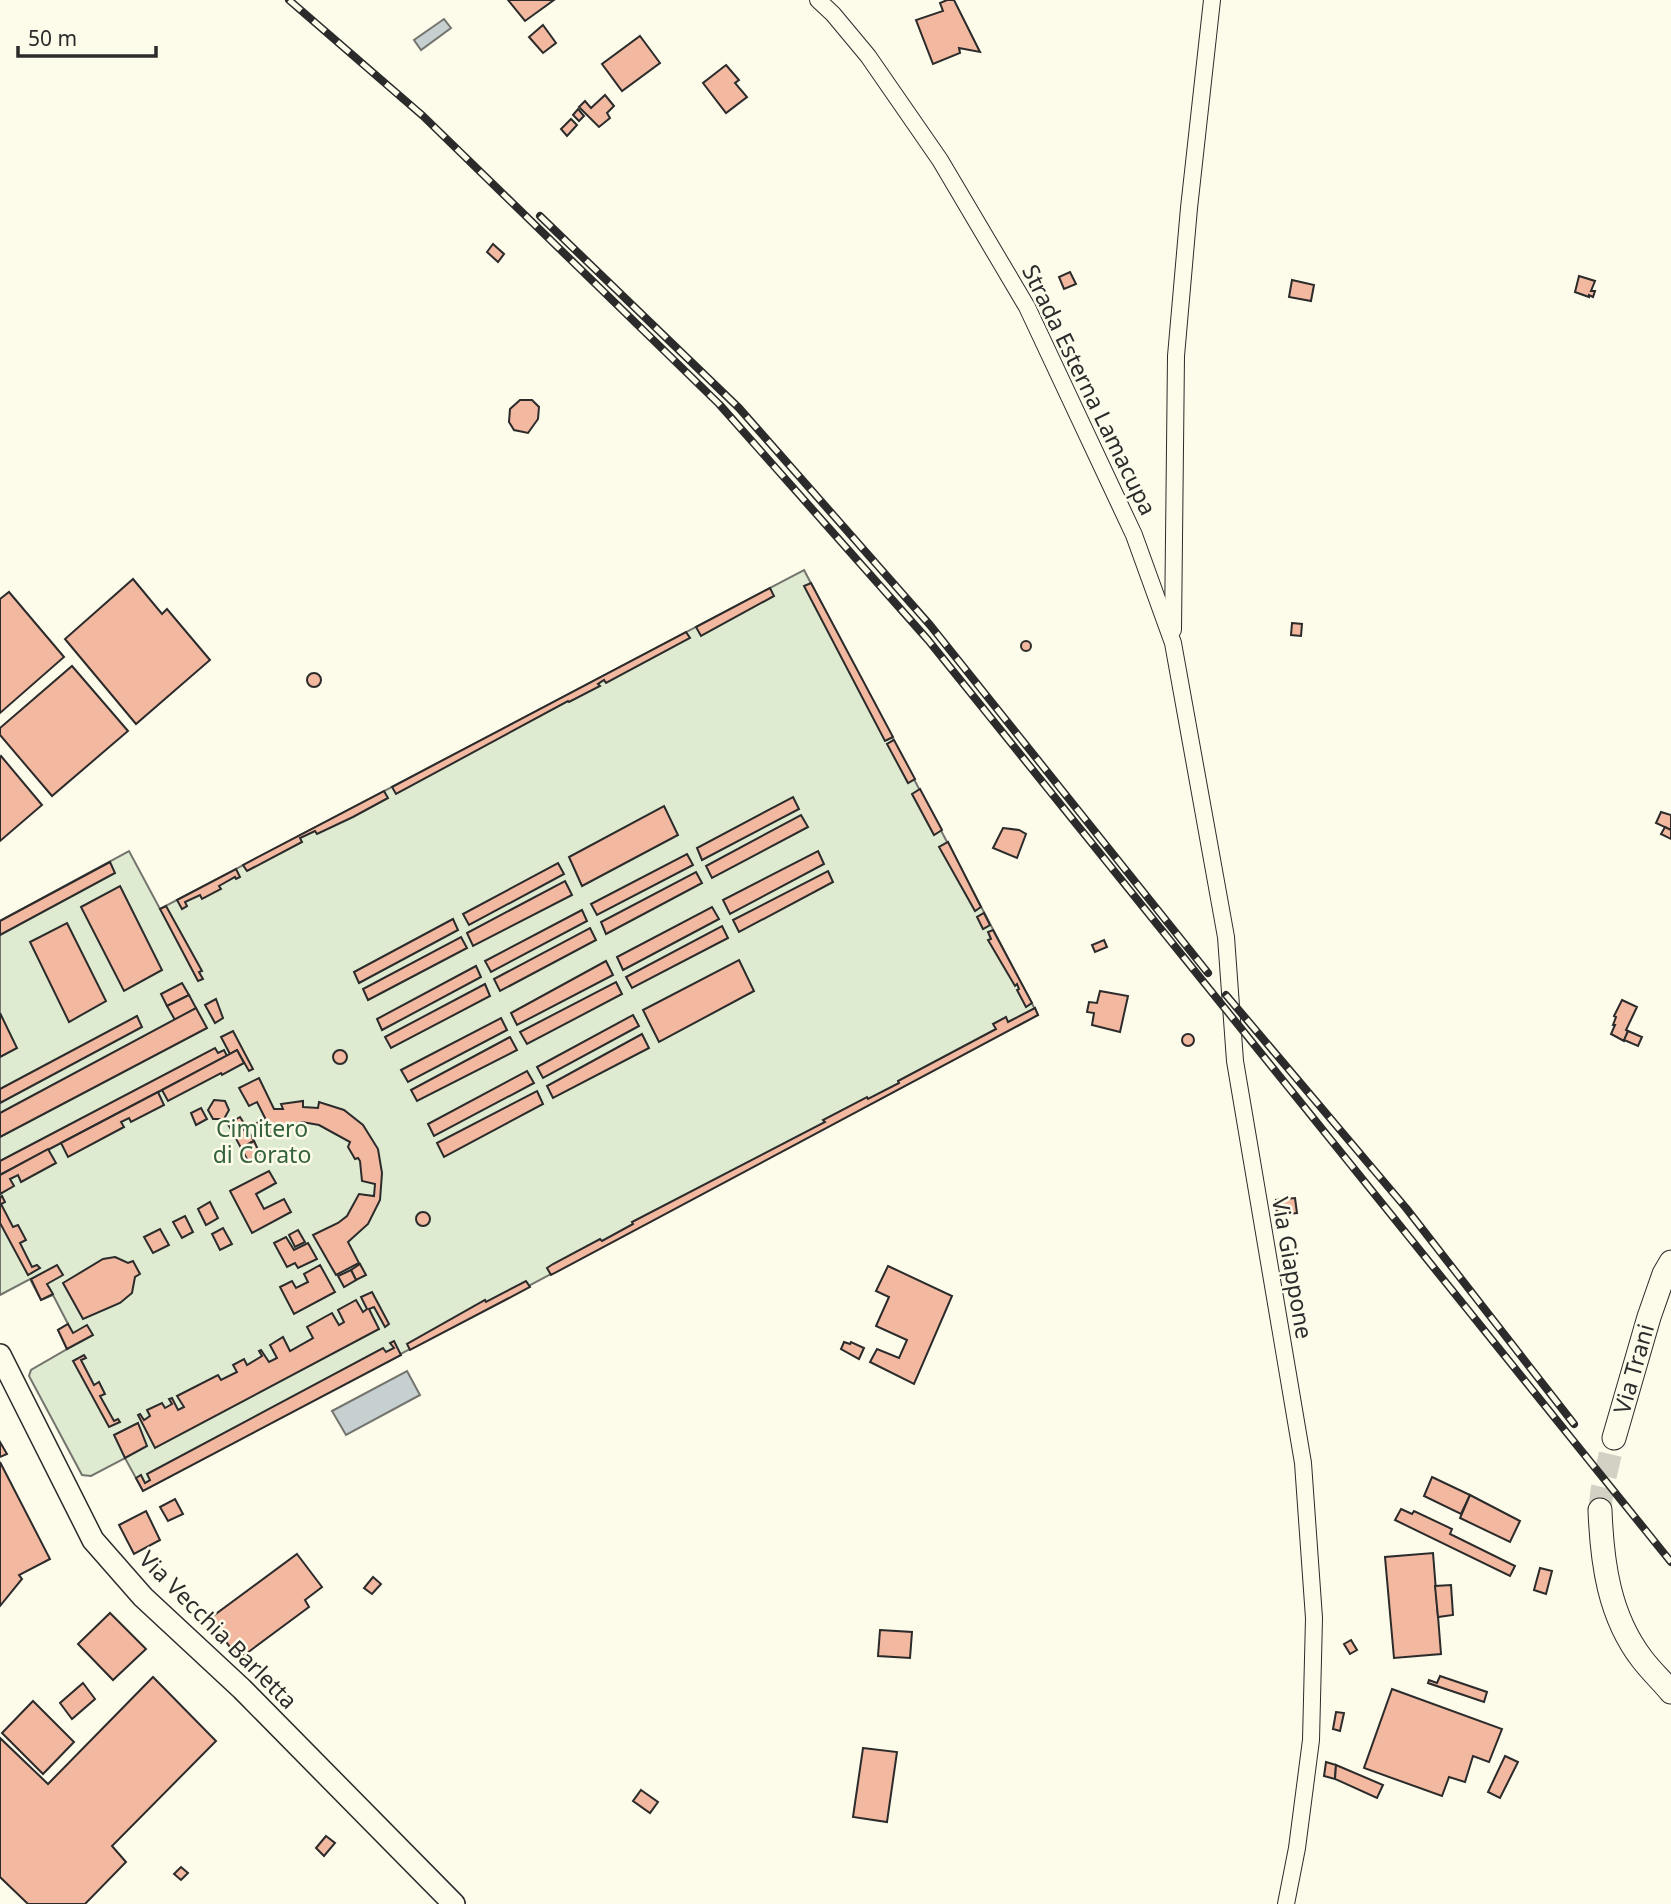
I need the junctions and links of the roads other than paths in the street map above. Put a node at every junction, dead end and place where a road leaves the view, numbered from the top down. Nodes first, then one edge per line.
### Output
1 (818, 0) edge
2 (1212, 0) edge
3 (1173, 643) junction
4 (1671, 1262) edge
5 (0, 1355) edge
6 (1614, 1438) tunnel mouth
7 (1600, 1510) tunnel mouth
8 (1671, 1692) edge
9 (454, 1904) edge
10 (1286, 1904) edge

1 - 3 street, Strada Esterna Lamacupa
2 - 3 street
3 - 10 street, Via Giappone
4 - 6 main road, Via Trani
5 - 9 street, Via Vecchia Barletta
7 - 8 main road

